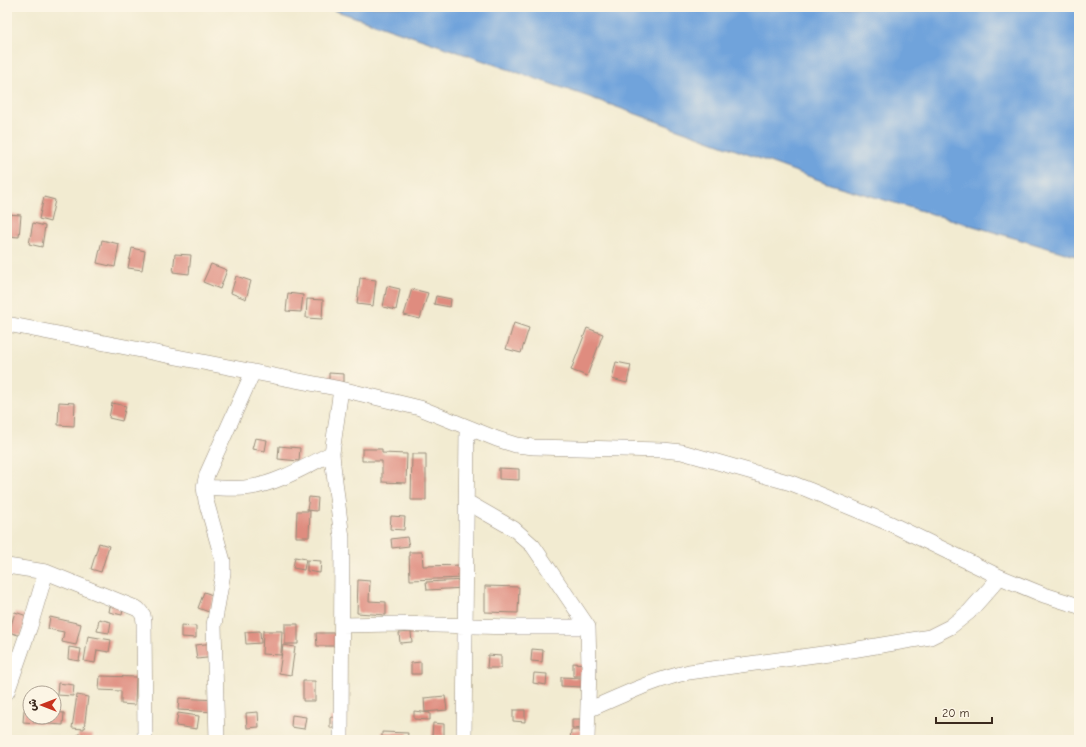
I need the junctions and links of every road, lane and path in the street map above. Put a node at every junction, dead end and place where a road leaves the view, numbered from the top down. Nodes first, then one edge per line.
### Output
1 (7, 324) edge
2 (253, 372) junction
3 (341, 389) junction
4 (467, 427) junction
5 (332, 453) junction
6 (204, 487) junction
7 (467, 502) junction
8 (7, 566) edge
9 (46, 572) junction
10 (1000, 577) junction
11 (1079, 606) edge
12 (342, 625) junction
13 (466, 626) junction
14 (588, 627) junction
15 (8, 688) edge
16 (588, 710) junction
17 (145, 740) edge
18 (217, 740) edge
19 (341, 740) edge
20 (464, 740) edge
21 (587, 740) edge

1 - 2 street
2 - 3 street
2 - 6 street
3 - 4 street
3 - 5 street
4 - 7 street
4 - 10 street
5 - 6 street
5 - 12 street
6 - 18 street
7 - 13 street
7 - 14 street
8 - 9 street
9 - 15 street
9 - 17 street
10 - 11 street
10 - 16 street
12 - 13 street
12 - 19 street
13 - 14 street
13 - 20 street
14 - 16 street
16 - 21 street

